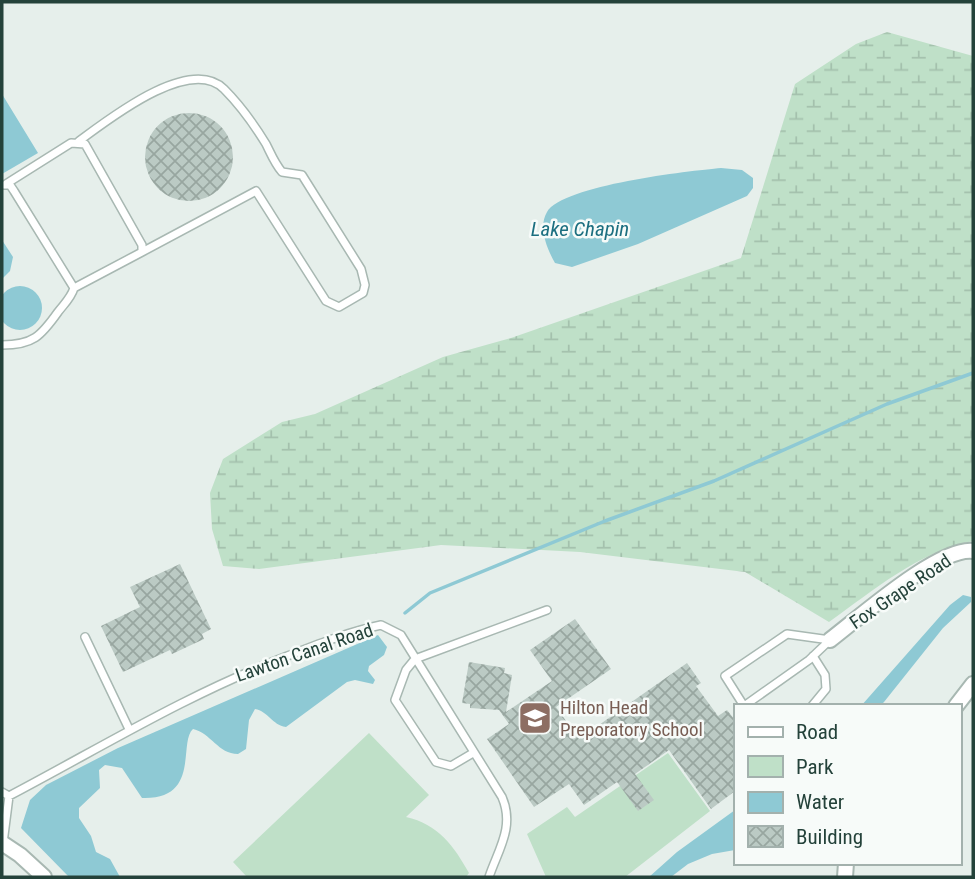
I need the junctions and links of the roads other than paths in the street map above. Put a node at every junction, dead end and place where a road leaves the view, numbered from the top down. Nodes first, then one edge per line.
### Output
1 (79, 141) junction
2 (4, 185) edge
3 (142, 252) junction
4 (74, 288) junction
5 (2, 345) edge
6 (973, 551) edge
7 (547, 610) dead end
8 (85, 637) dead end
9 (831, 640) junction
10 (813, 656) junction
11 (415, 659) junction
12 (973, 684) edge
13 (755, 698) junction
14 (743, 704) edge
15 (747, 704) edge
16 (759, 704) edge
17 (814, 704) edge
18 (958, 704) edge
19 (129, 729) junction
20 (474, 752) junction
21 (6, 794) edge
22 (2, 844) edge
23 (44, 877) edge
24 (489, 877) edge

1 - 2 lane
1 - 3 lane
1 - 3 lane
2 - 4 lane
3 - 4 lane
4 - 5 lane
6 - 9 street, Fox Grape Road
7 - 11 lane
8 - 19 lane
9 - 10 lane
9 - 14 lane
10 - 13 lane
10 - 17 lane
11 - 19 lane, Lawton Canal Road
11 - 20 lane, Lawton Canal Road
11 - 20 lane
12 - 18 street
13 - 15 lane
13 - 16 lane
19 - 21 lane, Lawton Canal Road
20 - 24 lane, Lawton Canal Road
21 - 22 lane
22 - 23 street

